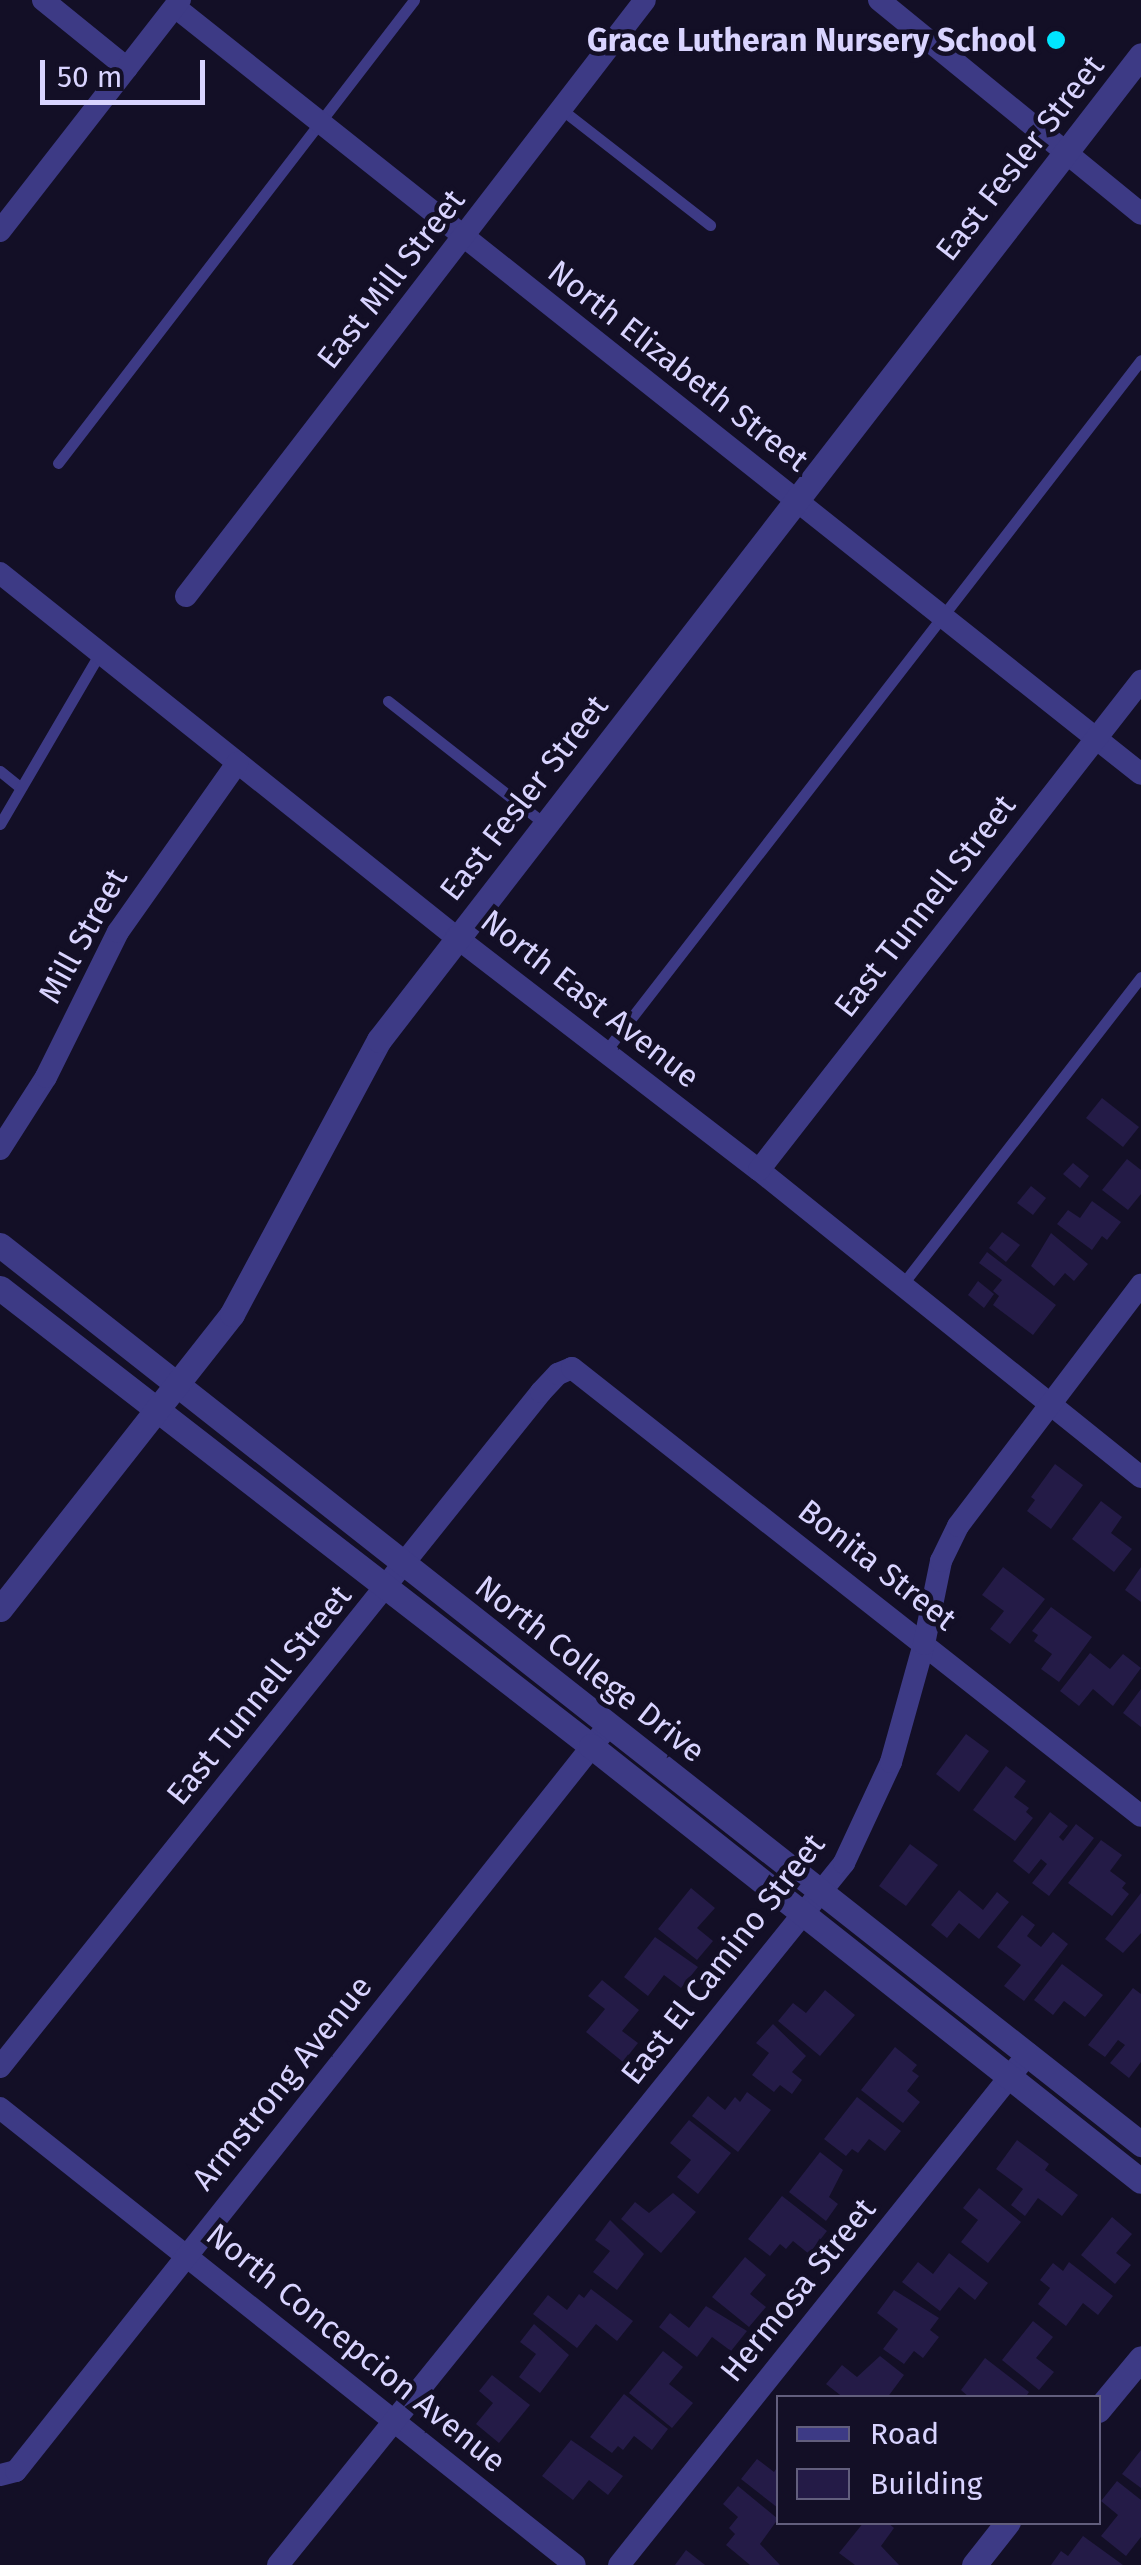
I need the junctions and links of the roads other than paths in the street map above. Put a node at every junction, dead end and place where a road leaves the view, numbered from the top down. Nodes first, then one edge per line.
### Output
1 (43, 0) edge
2 (414, 0) edge
3 (645, 0) edge
4 (879, 0) edge
5 (178, 4) edge
6 (1141, 54) edge
7 (128, 68) junction
8 (562, 109) junction
9 (320, 122) junction
10 (1066, 152) junction
11 (1141, 214) edge
12 (710, 225) dead end
13 (0, 231) edge
14 (464, 240) junction
15 (1141, 360) edge
16 (58, 463) dead end
17 (797, 500) junction
18 (0, 574) edge
19 (186, 596) dead end
20 (943, 617) junction
21 (100, 653) junction
22 (1141, 681) edge
23 (388, 701) dead end
24 (1097, 739) junction
25 (237, 763) junction
26 (0, 771) edge
27 (1141, 774) edge
28 (20, 787) junction
29 (0, 824) edge
30 (545, 824) junction
31 (456, 937) junction
32 (1141, 977) edge
33 (606, 1052) junction
34 (0, 1149) edge
35 (759, 1170) junction
36 (0, 1245) edge
37 (902, 1285) junction
38 (1141, 1285) edge
39 (0, 1288) edge
40 (572, 1368) joint
41 (178, 1386) junction
42 (1050, 1404) junction
43 (157, 1412) junction
44 (1141, 1476) edge
45 (406, 1564) junction
46 (387, 1588) junction
47 (0, 1609) edge
48 (924, 1644) junction
49 (609, 1725) junction
50 (591, 1746) junction
51 (1141, 1816) edge
52 (821, 1893) junction
53 (804, 1914) junction
54 (1028, 2054) junction
55 (0, 2068) edge
56 (1010, 2077) junction
57 (0, 2108) edge
58 (1141, 2144) edge
59 (1141, 2181) edge
60 (186, 2254) junction
61 (1141, 2358) edge
62 (1101, 2406) edge
63 (393, 2417) junction
64 (1, 2476) edge
65 (1006, 2525) edge
66 (278, 2565) edge
67 (575, 2565) edge
68 (619, 2565) edge
69 (974, 2565) edge

1 - 7 street
2 - 9 lane
3 - 8 street, East Mill Street
4 - 10 street
5 - 7 street
5 - 9 street, North Elizabeth Street
6 - 10 street, East Fesler Street
7 - 13 street
8 - 12 lane
8 - 14 street, East Mill Street
9 - 14 street, North Elizabeth Street
9 - 16 lane
10 - 11 street
10 - 17 street, East Fesler Street
14 - 17 street, North Elizabeth Street
14 - 19 street, East Mill Street
15 - 20 lane
17 - 20 street, North Elizabeth Street
17 - 30 street, East Fesler Street
18 - 21 street, North East Avenue
20 - 24 street, North Elizabeth Street
20 - 33 lane
21 - 25 street, North East Avenue
21 - 28 lane
22 - 24 street, East Tunnell Street
23 - 30 lane
24 - 27 street, North Elizabeth Street
24 - 35 street, East Tunnell Street
25 - 31 street, North East Avenue
25 - 34 street, Mill Street
26 - 28 lane
28 - 29 lane
30 - 31 street, East Fesler Street
31 - 33 street, North East Avenue
31 - 41 street, East Fesler Street
32 - 37 lane
33 - 35 street, North East Avenue
35 - 37 street, North East Avenue
36 - 41 street, North College Drive
37 - 42 street, North East Avenue
38 - 42 street, East El Camino Street
39 - 43 street, North College Drive
40 - 45 street, East Tunnell Street
40 - 48 street, Bonita Street
41 - 43 street, East Fesler Street
41 - 45 street, North College Drive
42 - 44 street, North East Avenue
42 - 48 street, East El Camino Street
43 - 46 street, North College Drive
43 - 47 street, East Fesler Street
45 - 46 street, East Tunnell Street
45 - 49 street, North College Drive
46 - 50 street, North College Drive
46 - 55 street, East Tunnell Street
48 - 51 street, Bonita Street
48 - 52 street, East El Camino Street
49 - 50 street, Armstrong Avenue
49 - 52 street, North College Drive
50 - 53 street, North College Drive
50 - 60 street, Armstrong Avenue
52 - 53 street, East El Camino Street
52 - 54 street, North College Drive
53 - 56 street, North College Drive
53 - 63 street, East El Camino Street
54 - 56 street, Hermosa Street
54 - 58 street, North College Drive
56 - 59 street, North College Drive
56 - 68 street, Hermosa Street
57 - 60 street, North Concepcion Avenue
60 - 63 street, North Concepcion Avenue
60 - 64 street, Armstrong Avenue
61 - 62 street
63 - 66 street, East El Camino Street
63 - 67 street, North Concepcion Avenue
65 - 69 street

